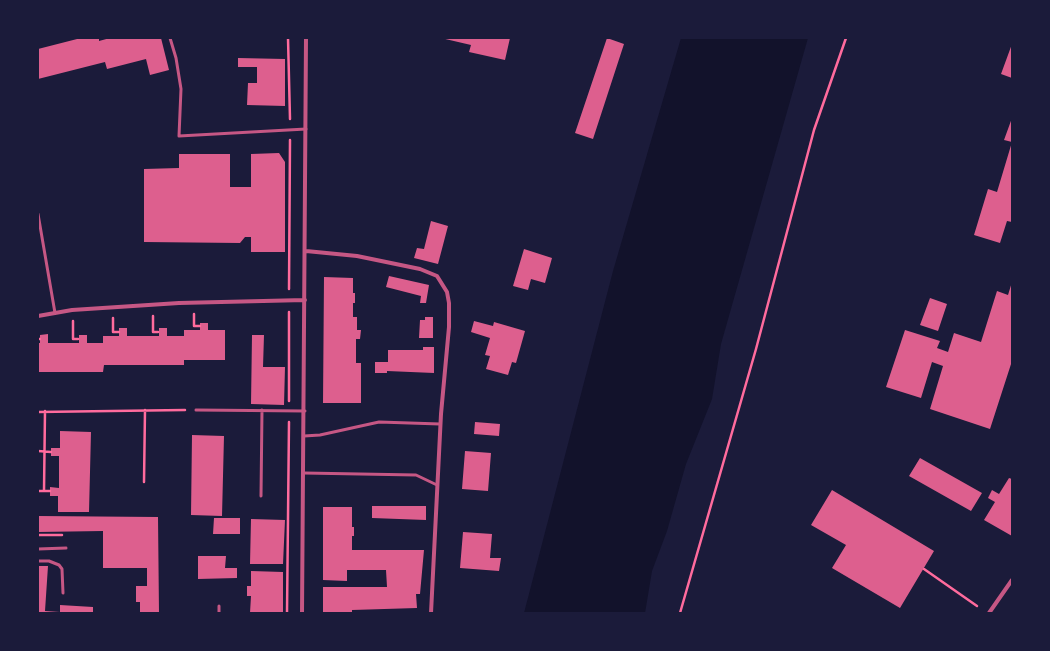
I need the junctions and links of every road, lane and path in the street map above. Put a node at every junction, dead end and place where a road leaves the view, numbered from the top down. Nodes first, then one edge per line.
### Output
1 (170, 38) edge
2 (288, 38) edge
3 (306, 38) edge
4 (846, 38) edge
5 (306, 129) junction
6 (290, 130) junction
7 (38, 214) edge
8 (306, 251) junction
9 (289, 300) junction
10 (305, 300) junction
11 (194, 302) junction
12 (152, 304) junction
13 (112, 307) junction
14 (72, 310) junction
15 (54, 312) junction
16 (38, 316) edge
17 (200, 326) dead end
18 (119, 332) dead end
19 (158, 332) dead end
20 (78, 339) dead end
21 (145, 410) junction
22 (196, 410) joint
23 (262, 410) junction
24 (290, 410) junction
25 (305, 411) junction
26 (38, 412) edge
27 (45, 412) junction
28 (440, 424) junction
29 (304, 436) junction
30 (38, 452) edge
31 (44, 452) junction
32 (51, 452) dead end
33 (304, 473) junction
34 (144, 482) dead end
35 (437, 485) junction
36 (38, 491) edge
37 (50, 491) dead end
38 (44, 492) junction
39 (261, 496) dead end
40 (38, 535) edge
41 (62, 535) dead end
42 (38, 548) edge
43 (66, 548) dead end
44 (38, 561) edge
45 (924, 569) dead end
46 (1012, 580) edge
47 (63, 593) dead end
48 (219, 606) dead end
49 (977, 606) dead end
50 (219, 613) edge
51 (287, 613) edge
52 (302, 613) edge
53 (431, 613) edge
54 (680, 613) edge
55 (989, 613) edge

1 - 6 lane
2 - 6 path
3 - 5 street
4 - 54 path
5 - 6 lane
5 - 8 street
6 - 9 path
7 - 15 lane
8 - 10 street
8 - 28 street
9 - 10 street
9 - 11 street
9 - 24 path
10 - 25 street
11 - 12 street
11 - 17 path
12 - 13 street
12 - 19 path
13 - 14 street
13 - 18 path
14 - 15 street
14 - 20 path
15 - 16 street
21 - 22 path
21 - 27 path
21 - 34 path
22 - 23 lane
23 - 24 lane
23 - 39 lane
24 - 25 lane
24 - 51 path
25 - 29 street
26 - 27 path
27 - 31 path
28 - 29 lane
28 - 35 street
29 - 33 street
30 - 31 path
31 - 32 path
31 - 38 path
33 - 35 lane
33 - 52 street
35 - 53 street
36 - 38 path
37 - 38 path
40 - 41 path
42 - 43 lane
44 - 47 lane
45 - 49 path
46 - 55 street
48 - 50 lane

